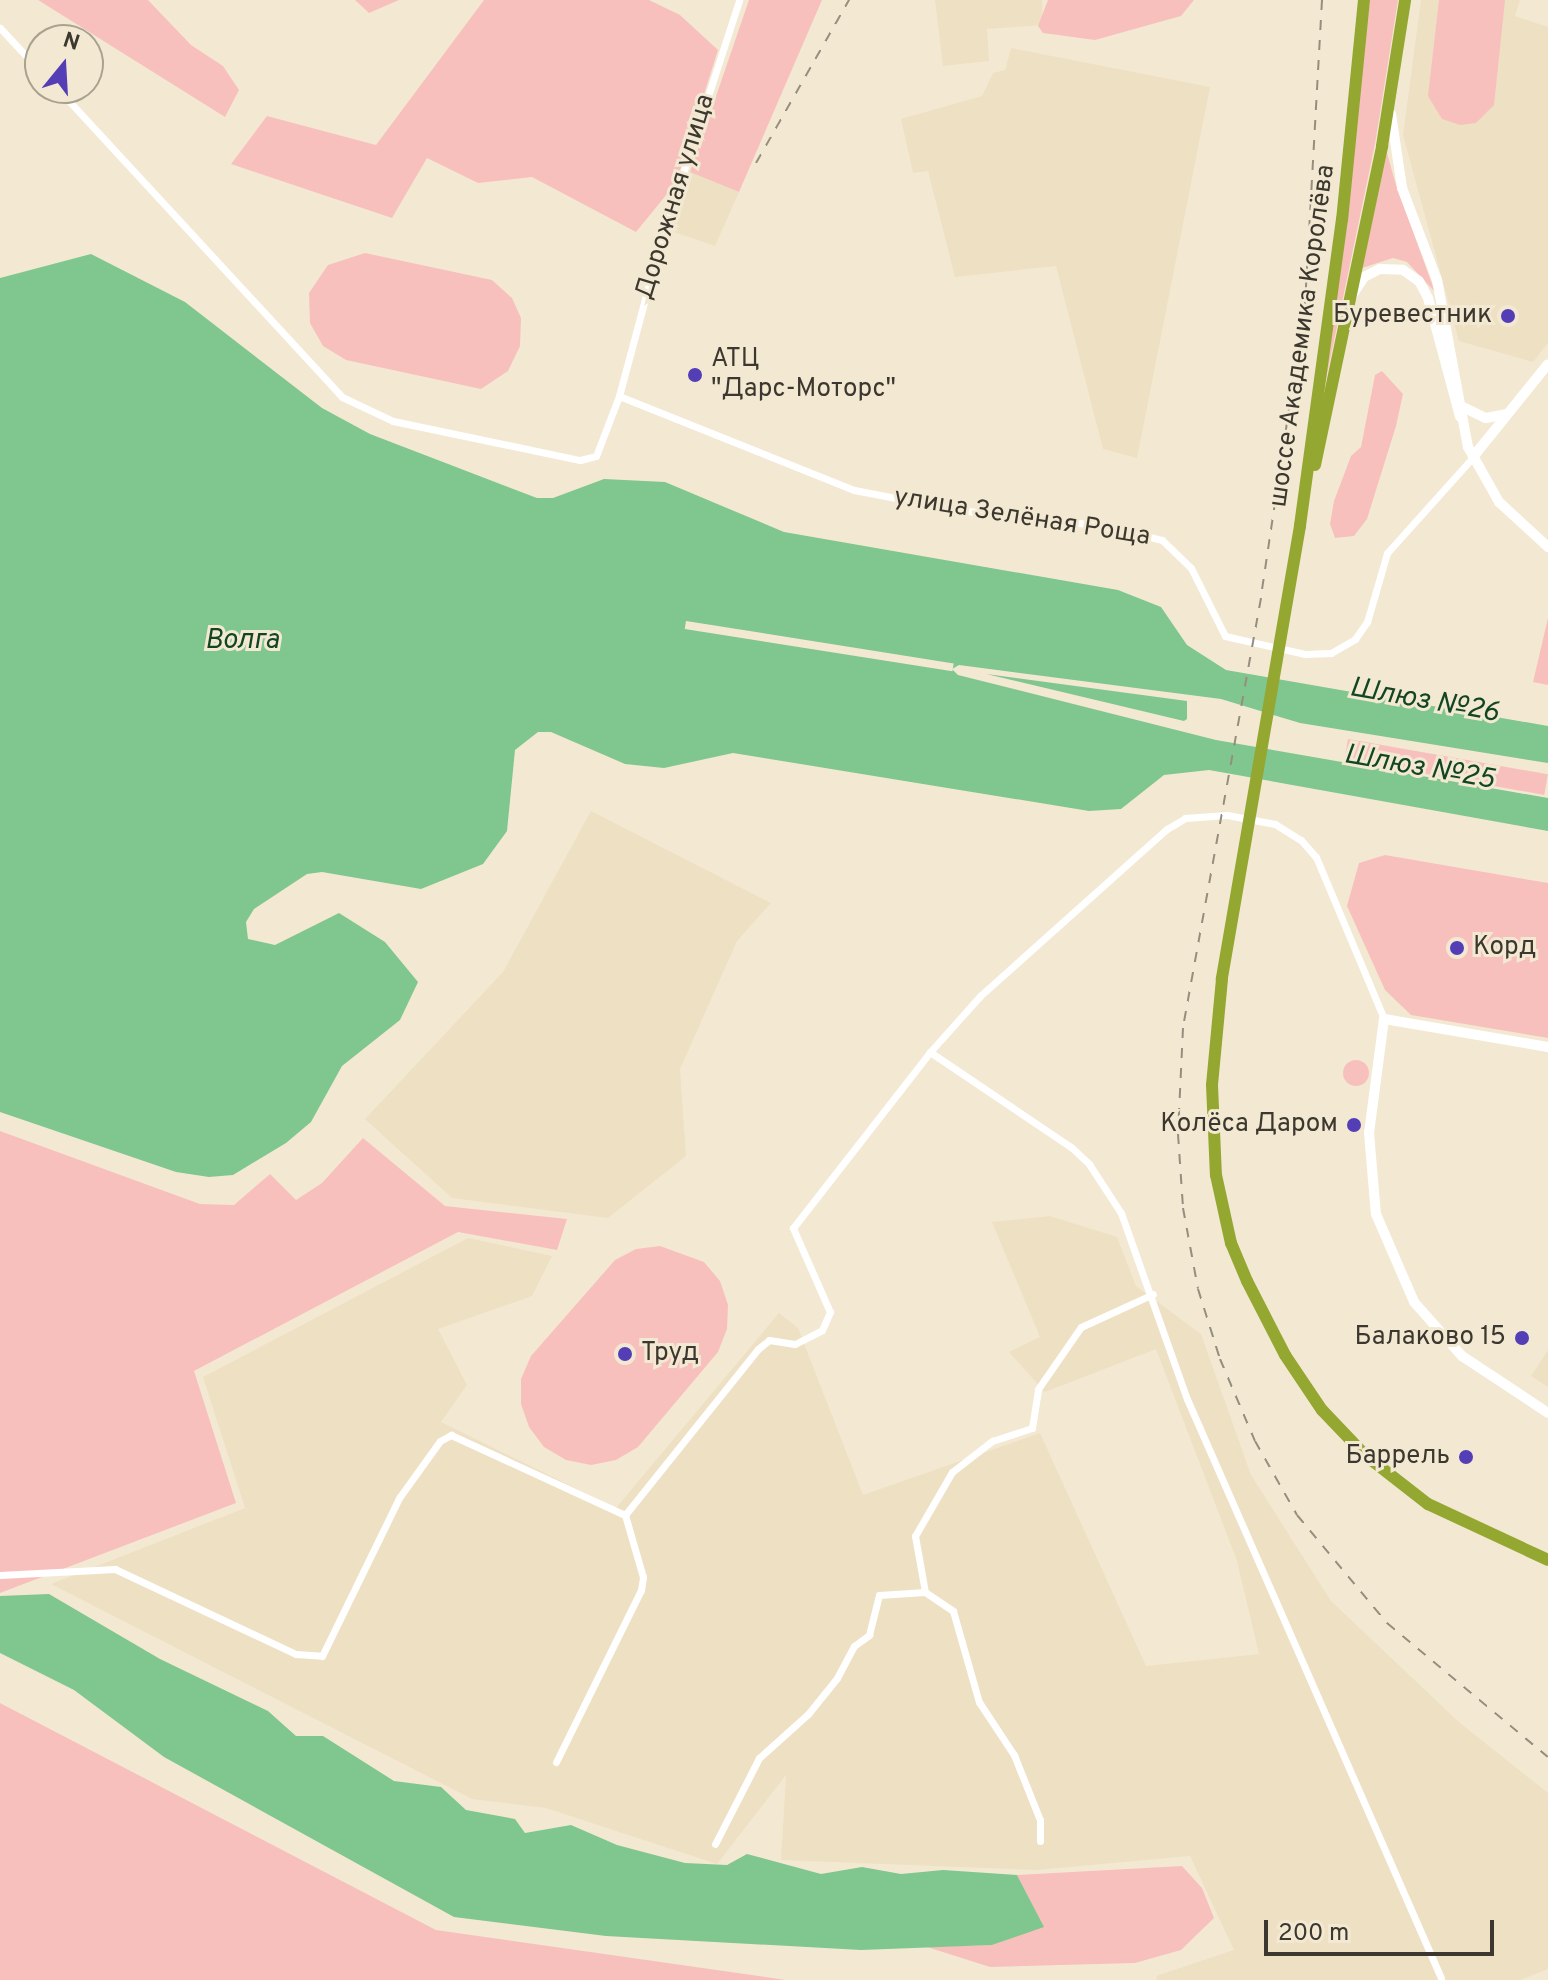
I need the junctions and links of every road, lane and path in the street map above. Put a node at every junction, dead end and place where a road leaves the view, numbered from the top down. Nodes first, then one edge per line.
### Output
1 (739, 0) edge
2 (1364, 0) edge
3 (1405, 0) edge
4 (0, 28) edge
5 (24, 54) edge
6 (1392, 84) junction
7 (72, 104) edge
8 (1350, 300) junction
9 (1548, 364) edge
10 (619, 396) junction
11 (1463, 407) junction
12 (1510, 412) junction
13 (1464, 430) junction
14 (1473, 457) junction
15 (1300, 526) junction
16 (1548, 547) edge
17 (1384, 1019) junction
18 (1548, 1047) edge
19 (930, 1052) junction
20 (1153, 1294) junction
21 (1548, 1413) edge
22 (625, 1515) junction
23 (1546, 1558) edge
24 (0, 1575) edge
25 (925, 1592) junction
26 (556, 1762) dead end
27 (1040, 1841) dead end
28 (715, 1844) dead end
29 (1441, 1978) dead end

1 - 10 street, Дорожная улица
2 - 15 highway, шоссе Академика Королёва
3 - 6 highway, шоссе Академика Королёва
4 - 5 street
6 - 8 highway, шоссе Академика Королёва
6 - 11 street
7 - 10 street, Дорожная улица
8 - 13 street
8 - 15 highway, шоссе Академика Королёва
9 - 12 street
10 - 14 street, улица Зелёная Роща
11 - 12 street
11 - 13 street
12 - 14 street
13 - 14 street
14 - 16 street
15 - 23 highway
17 - 18 street
17 - 19 street
17 - 21 street
19 - 20 street
19 - 22 street
20 - 25 street
20 - 29 street
22 - 24 street
22 - 26 street
25 - 27 street
25 - 28 street

